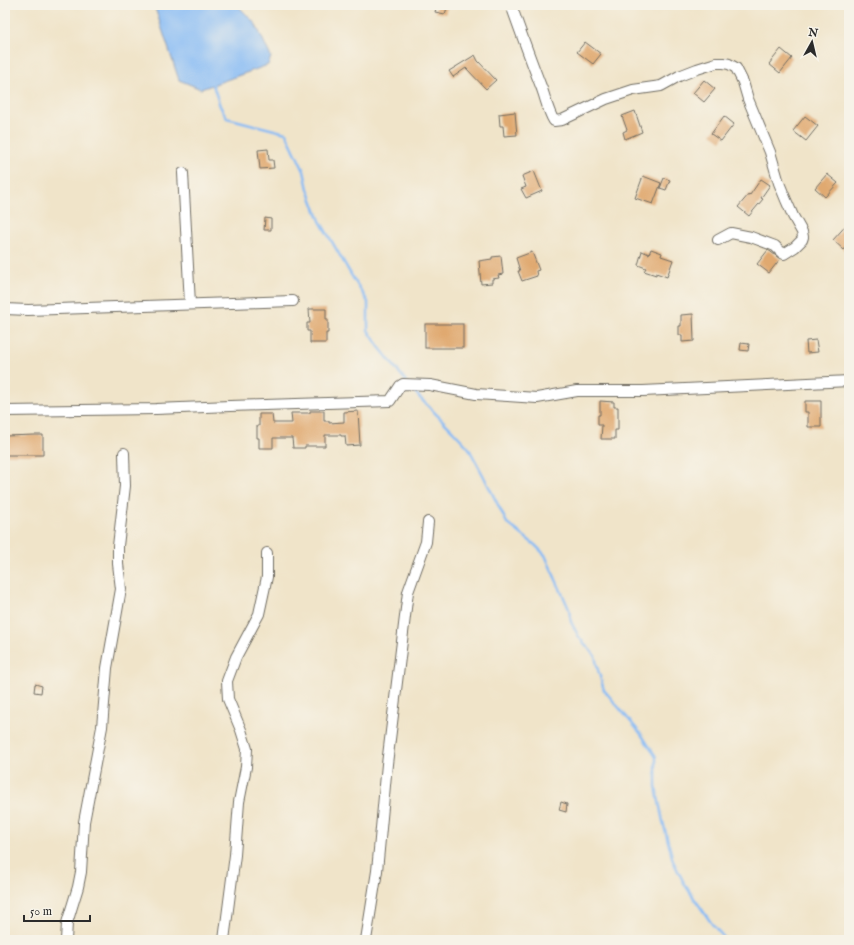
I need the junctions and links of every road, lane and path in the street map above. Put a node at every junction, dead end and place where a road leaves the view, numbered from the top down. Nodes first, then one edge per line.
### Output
1 (511, 5) edge
2 (183, 173) dead end
3 (718, 240) dead end
4 (293, 301) dead end
5 (190, 304) junction
6 (5, 309) edge
7 (849, 381) edge
8 (5, 411) edge
9 (124, 453) dead end
10 (428, 522) dead end
11 (268, 553) dead end
12 (66, 940) edge
13 (224, 940) edge
14 (366, 940) edge

1 - 3 street
2 - 5 street
4 - 5 street
5 - 6 street
7 - 8 street
9 - 12 street
10 - 14 street
11 - 13 street

